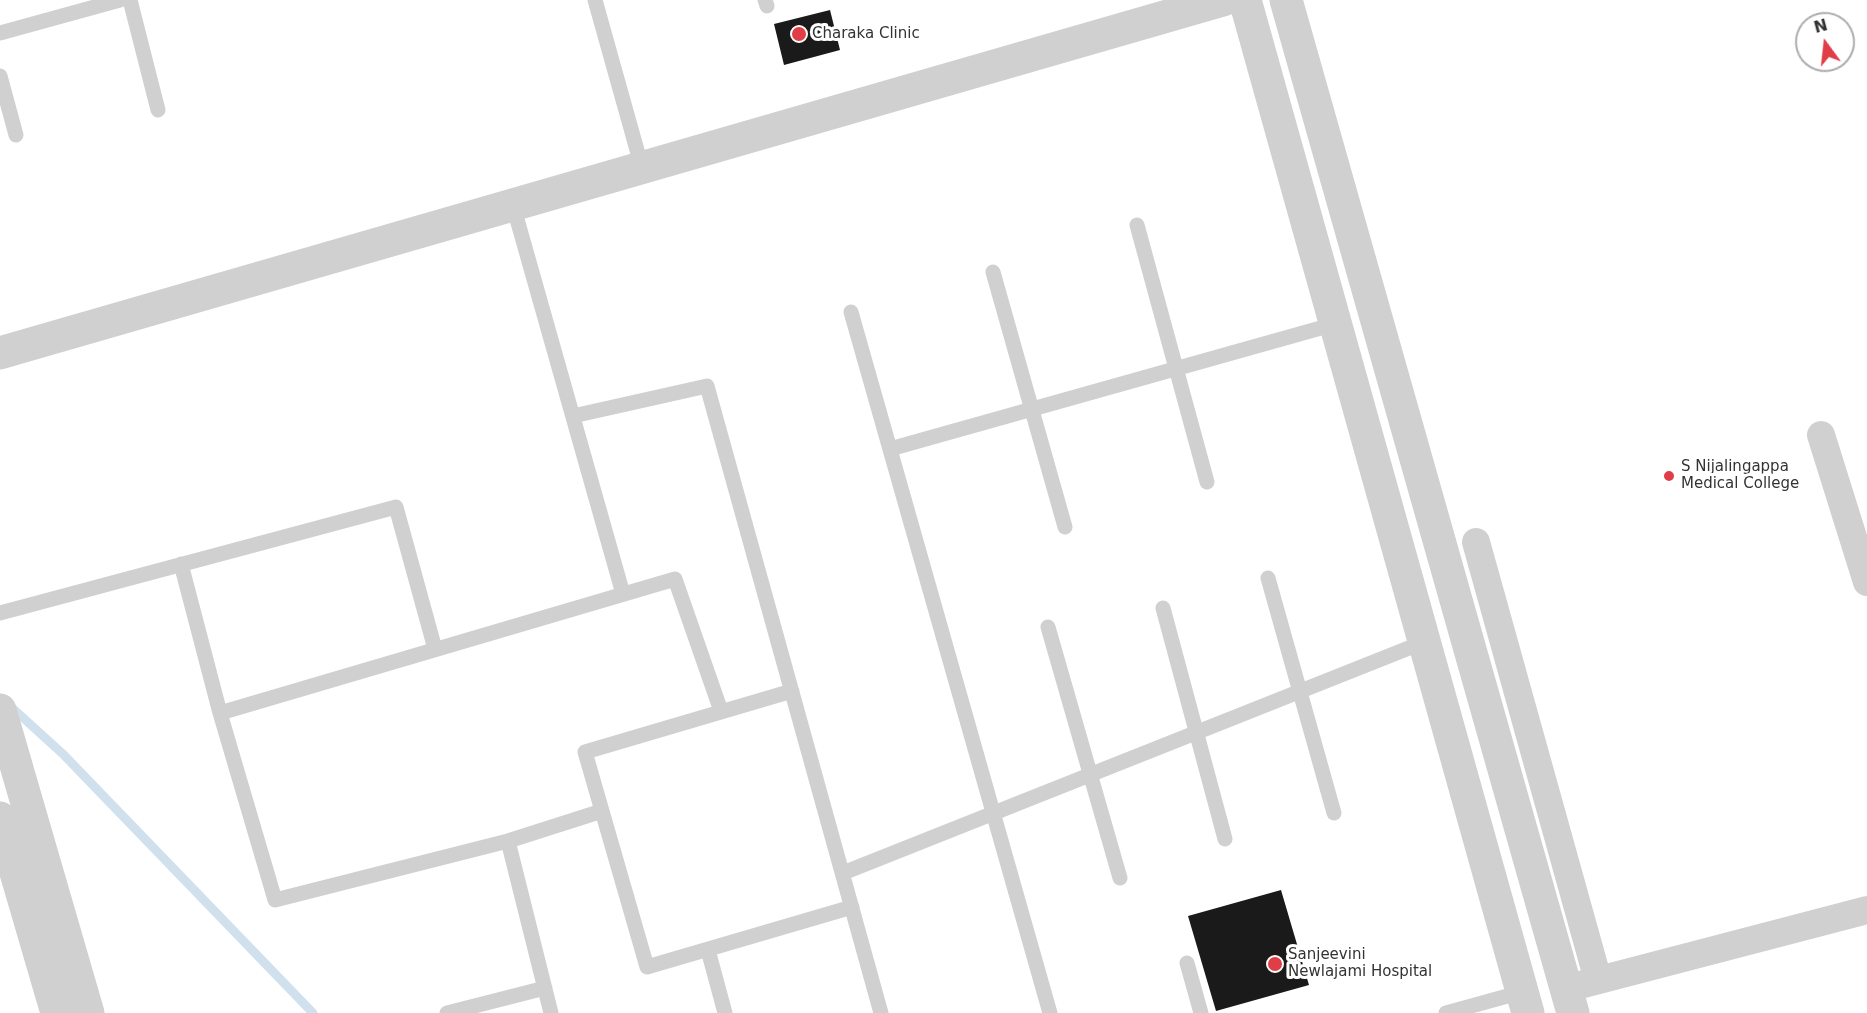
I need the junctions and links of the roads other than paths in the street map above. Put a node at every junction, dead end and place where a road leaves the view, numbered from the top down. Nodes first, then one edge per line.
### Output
1 (120, 0) edge
2 (130, 0) edge
3 (595, 0) edge
4 (1223, 0) edge
5 (1245, 0) edge
6 (1286, 0) edge
7 (0, 33) edge
8 (0, 76) edge
9 (158, 110) dead end
10 (16, 135) dead end
11 (642, 168) junction
12 (513, 205) junction
13 (1137, 225) dead end
14 (993, 272) dead end
15 (851, 312) dead end
16 (1335, 324) junction
17 (0, 352) edge
18 (1176, 369) junction
19 (1032, 409) junction
20 (573, 416) junction
21 (1821, 435) dead end
22 (891, 449) junction
23 (1207, 482) dead end
24 (1065, 527) dead end
25 (1476, 542) dead end
26 (181, 564) junction
27 (1268, 578) dead end
28 (1867, 582) edge
29 (623, 594) junction
30 (1163, 608) dead end
31 (0, 613) edge
32 (1048, 627) dead end
33 (1424, 642) junction
34 (435, 649) junction
35 (792, 691) junction
36 (1300, 692) junction
37 (721, 711) junction
38 (220, 713) junction
39 (2, 719) edge
40 (1197, 732) junction
41 (1091, 775) junction
42 (602, 811) junction
43 (993, 813) junction
44 (1334, 813) dead end
45 (0, 818) edge
46 (1225, 839) dead end
47 (508, 841) junction
48 (843, 873) junction
49 (1120, 878) dead end
50 (852, 908) junction
51 (1867, 910) edge
52 (708, 950) junction
53 (1187, 963) dead end
54 (1598, 980) junction
55 (545, 987) junction
56 (1570, 1001) edge
57 (1525, 1002) edge
58 (57, 1013) edge
59 (88, 1013) edge
60 (447, 1013) edge
61 (551, 1013) edge
62 (725, 1013) edge
63 (881, 1013) edge
64 (1050, 1013) edge
65 (1201, 1013) edge
66 (1446, 1013) edge

1 - 7 lane
2 - 9 lane
3 - 11 lane
4 - 11 street
5 - 16 street
6 - 56 street
8 - 10 lane
11 - 12 street
12 - 17 street
12 - 20 lane
13 - 18 lane
14 - 19 lane
15 - 22 lane
16 - 18 lane
16 - 33 street
18 - 19 lane
18 - 23 lane
19 - 22 lane
19 - 24 lane
20 - 29 lane
20 - 35 lane
21 - 28 street
22 - 43 lane
25 - 54 street
26 - 31 lane
26 - 34 lane
26 - 38 lane
27 - 36 lane
29 - 34 lane
29 - 37 lane
30 - 40 lane
32 - 41 lane
33 - 36 lane
33 - 57 street
34 - 38 lane
35 - 37 lane
35 - 48 lane
36 - 40 lane
36 - 44 lane
37 - 42 lane
38 - 47 lane
39 - 59 street
40 - 41 lane
40 - 46 lane
41 - 43 lane
41 - 49 lane
42 - 47 lane
42 - 52 lane
43 - 48 lane
43 - 64 lane
45 - 58 street
47 - 55 lane
48 - 50 lane
50 - 52 lane
50 - 63 lane
51 - 54 street
52 - 62 lane
53 - 65 lane
54 - 56 street
55 - 60 lane
55 - 61 lane
57 - 66 lane

